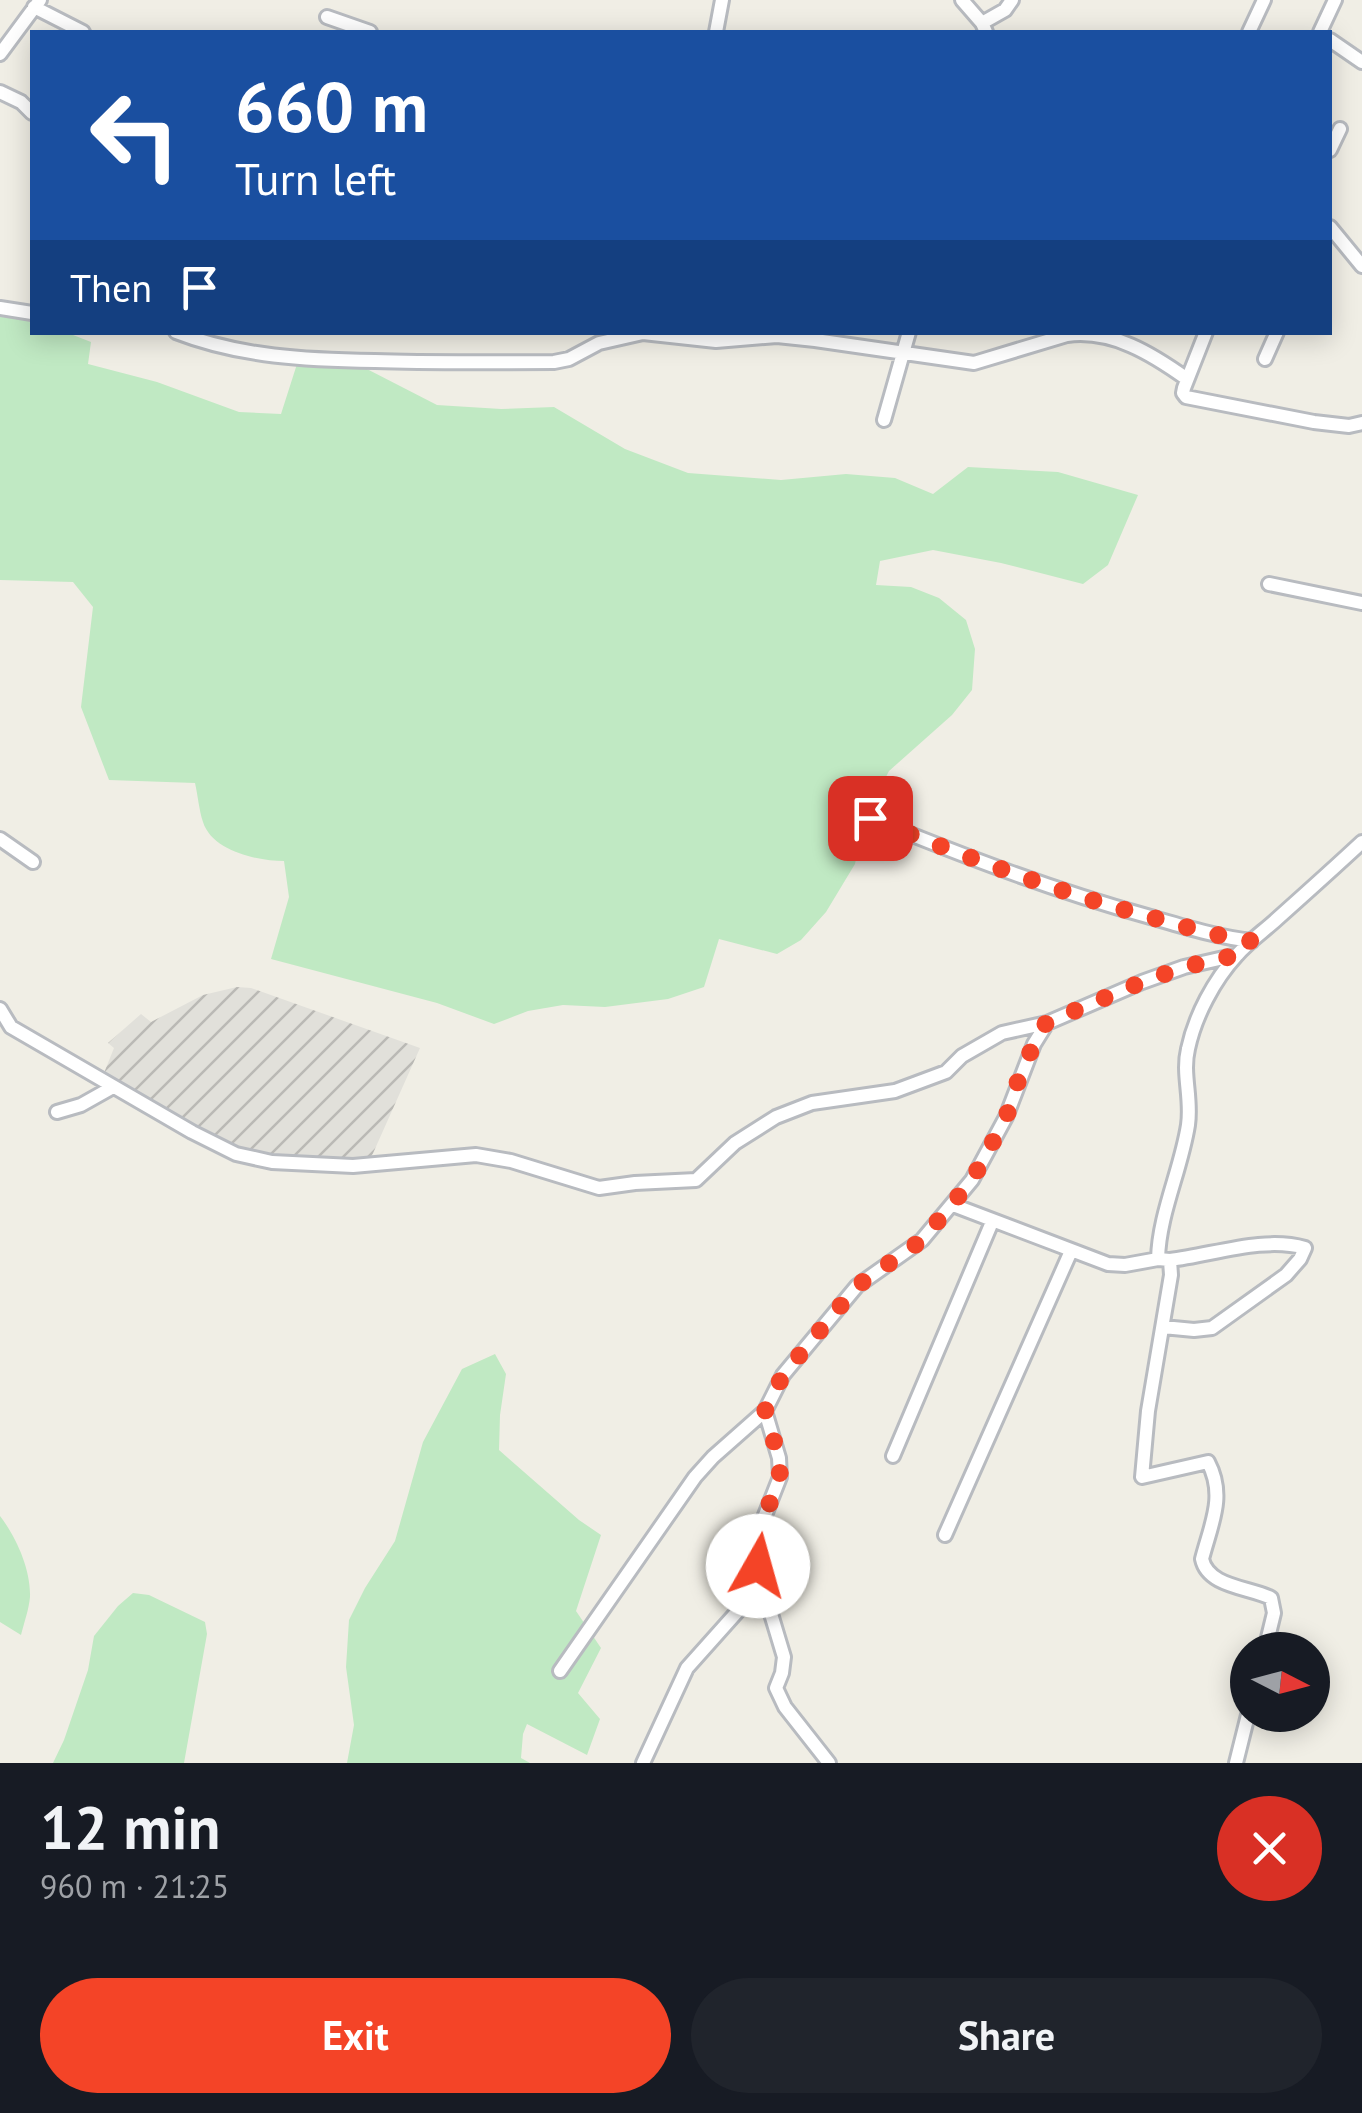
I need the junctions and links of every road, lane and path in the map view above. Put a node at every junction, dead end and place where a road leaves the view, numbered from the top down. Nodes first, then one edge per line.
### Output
1 (722, 0) edge
2 (962, 0) edge
3 (1012, 0) edge
4 (1264, 0) edge
5 (1335, 0) edge
6 (37, 3) edge
7 (327, 17) dead end
8 (984, 28) edge
9 (80, 30) edge
10 (364, 30) edge
11 (716, 30) edge
12 (1251, 30) edge
13 (1321, 30) edge
14 (1332, 41) edge
15 (0, 54) edge
16 (1362, 62) edge
17 (0, 92) edge
18 (30, 111) edge
19 (1340, 129) dead end
20 (1332, 146) edge
21 (1332, 229) edge
22 (1362, 266) edge
23 (0, 308) edge
24 (30, 313) edge
25 (184, 335) edge
26 (653, 335) edge
27 (908, 335) edge
28 (1072, 335) edge
29 (1089, 335) edge
30 (1205, 335) edge
31 (1276, 335) edge
32 (610, 336) edge
33 (902, 352) junction
34 (1265, 359) dead end
35 (1188, 379) junction
36 (884, 420) dead end
37 (1362, 423) edge
38 (1269, 584) dead end
39 (1362, 603) edge
40 (870, 818) dead end
41 (0, 839) edge
42 (1362, 842) edge
43 (33, 862) dead end
44 (1252, 941) junction
45 (1237, 955) junction
46 (0, 1009) edge
47 (1046, 1023) junction
48 (114, 1087) junction
49 (57, 1112) dead end
50 (953, 1205) junction
51 (992, 1222) junction
52 (1071, 1251) junction
53 (1164, 1260) junction
54 (1163, 1327) junction
55 (765, 1411) junction
56 (893, 1456) dead end
57 (946, 1535) dead end
58 (762, 1584) junction
59 (1270, 1632) edge
60 (560, 1671) dead end
61 (1244, 1732) edge
62 (644, 1762) edge
63 (830, 1763) edge
64 (1236, 1763) edge

1 - 11 street
2 - 8 street
3 - 8 street
4 - 12 street
5 - 13 street
6 - 9 street
6 - 15 street
7 - 10 street
14 - 16 street
17 - 18 street
19 - 20 street
21 - 22 street
23 - 24 street
25 - 32 street
26 - 33 street
27 - 33 street
28 - 33 street
29 - 35 street
30 - 35 street
31 - 34 street
33 - 36 street
35 - 37 street
38 - 39 street
40 - 44 street
41 - 43 street
42 - 44 street
44 - 45 street
45 - 47 street
45 - 53 street
46 - 48 street
47 - 48 street
47 - 50 street
48 - 49 street
50 - 51 street
50 - 55 street
51 - 52 street
51 - 56 street
52 - 53 street
52 - 57 street
53 - 54 street
53 - 54 street
54 - 59 street
55 - 58 street
55 - 60 street
58 - 62 street
58 - 63 street
61 - 64 street

